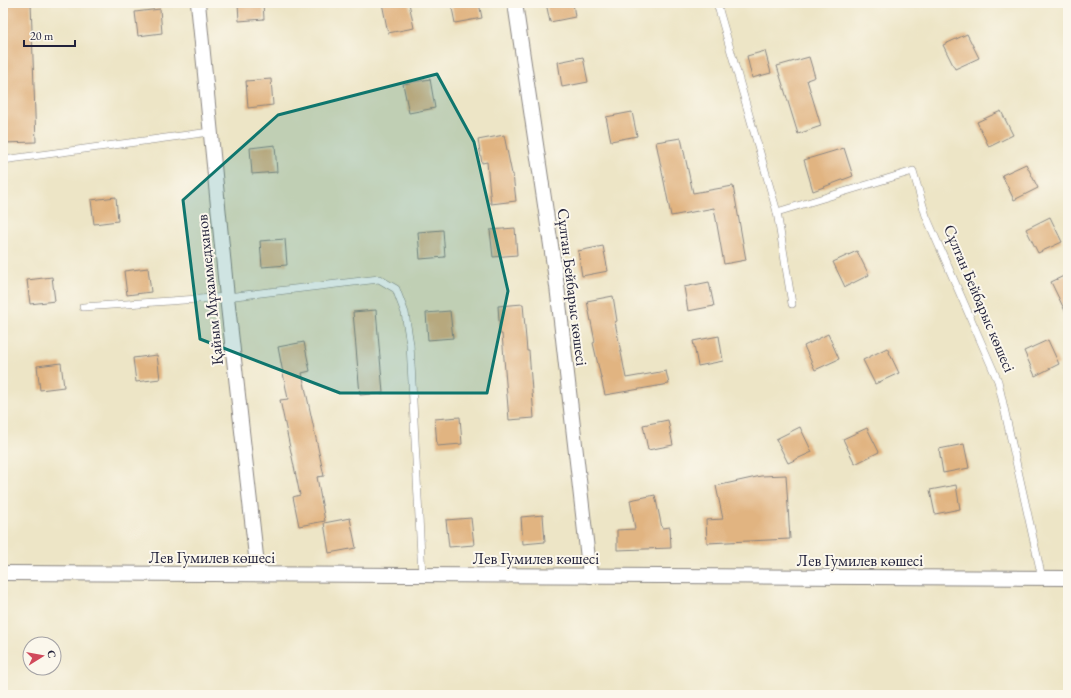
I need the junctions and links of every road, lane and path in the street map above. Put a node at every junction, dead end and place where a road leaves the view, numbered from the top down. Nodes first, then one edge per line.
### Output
1 (198, 3) edge
2 (515, 3) edge
3 (717, 3) edge
4 (210, 132) junction
5 (3, 160) edge
6 (777, 212) junction
7 (227, 297) junction
8 (792, 304) dead end
9 (83, 307) dead end
10 (3, 573) edge
11 (258, 574) junction
12 (422, 575) junction
13 (590, 576) junction
14 (1042, 578) junction
15 (1068, 578) edge

1 - 4 street, Қайым Мұхаммедханов
2 - 13 street, Сұлтан Бейбарыс көшесі
3 - 6 lane
4 - 5 lane
4 - 7 street, Қайым Мұхаммедханов
6 - 8 lane
6 - 14 lane, Сұлтан Бейбарыс көшесі
7 - 9 lane
7 - 11 street, Қайым Мұхаммедханов
7 - 12 lane
10 - 11 street, Лев Гумилев көшесі
11 - 12 street, Лев Гумилев көшесі
12 - 13 street, Лев Гумилев көшесі
13 - 14 street, Лев Гумилев көшесі
14 - 15 street, Лев Гумилев көшесі

